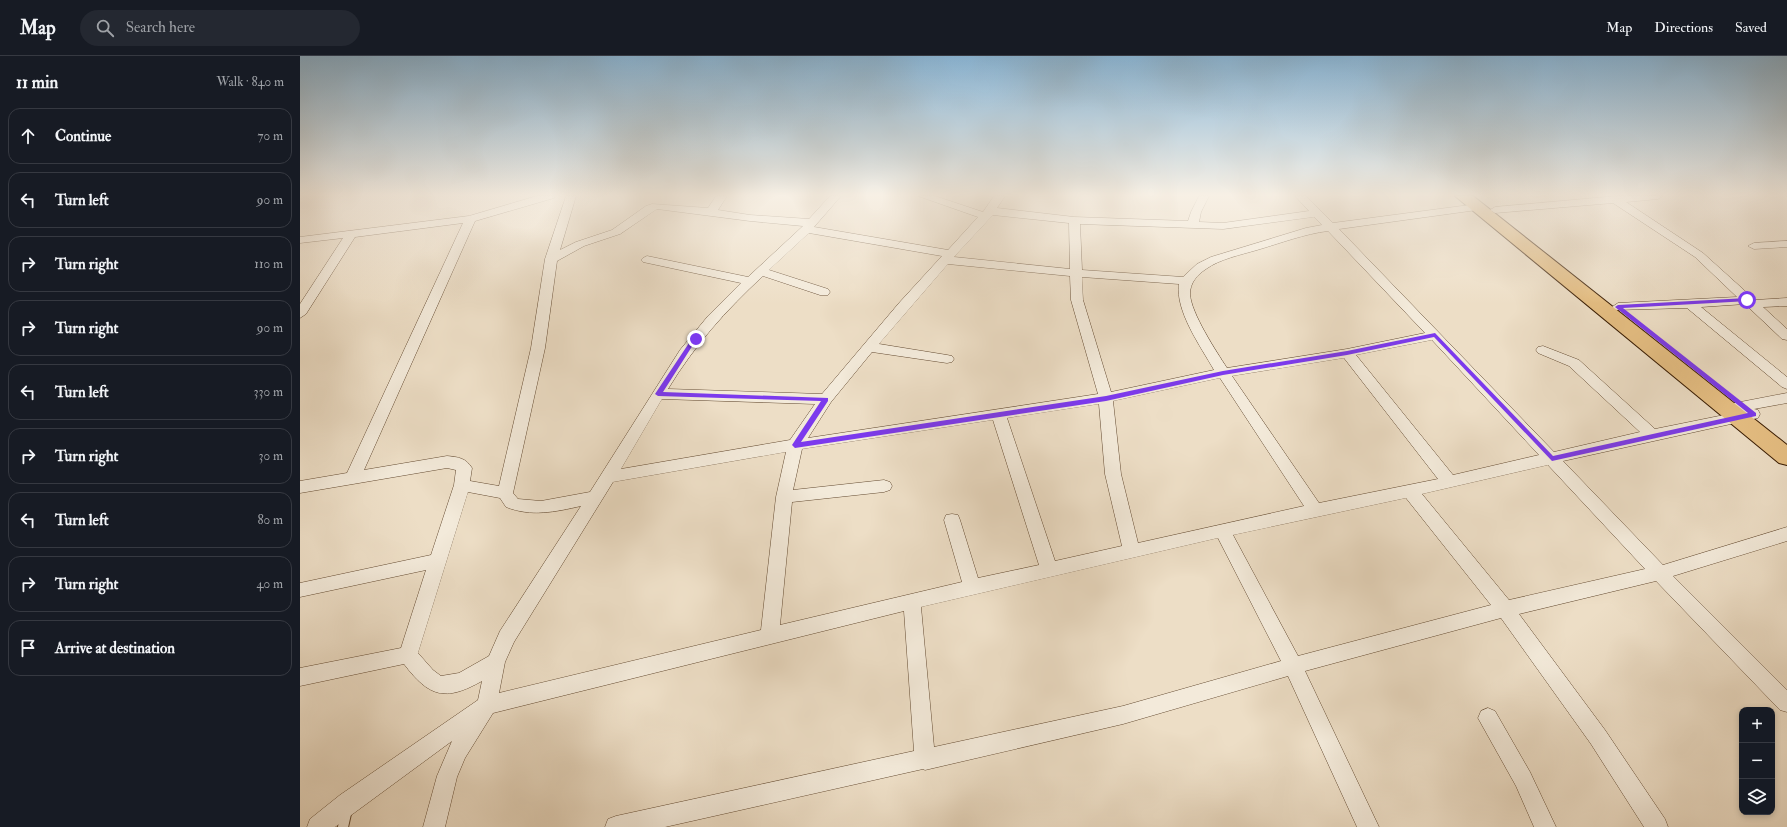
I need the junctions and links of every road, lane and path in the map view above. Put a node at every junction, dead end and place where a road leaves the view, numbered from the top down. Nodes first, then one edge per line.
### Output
1 (367, 232) edge
2 (464, 232) edge
3 (559, 232) edge
4 (616, 232) edge
5 (803, 232) edge
6 (836, 232) edge
7 (970, 232) edge
8 (1075, 232) edge
9 (1309, 232) edge
10 (1336, 232) edge
11 (1515, 232) edge
12 (1518, 232) edge
13 (1665, 232) edge
14 (351, 234) junction
15 (300, 240) edge
16 (556, 241) junction
17 (580, 244) junction
18 (1787, 244) edge
19 (1754, 246) dead end
20 (947, 257) junction
21 (551, 259) junction
22 (647, 260) dead end
23 (1078, 273) junction
24 (755, 276) junction
25 (1186, 281) junction
26 (824, 292) dead end
27 (1750, 302) junction
28 (1787, 302) edge
29 (1690, 304) junction
30 (1618, 307) junction
31 (300, 314) edge
32 (1435, 335) junction
33 (1787, 336) edge
34 (869, 347) junction
35 (1542, 350) dead end
36 (1347, 353) junction
37 (947, 359) dead end
38 (1223, 373) junction
39 (1787, 384) edge
40 (658, 394) junction
41 (1106, 398) junction
42 (1787, 398) edge
43 (826, 399) junction
44 (1740, 412) junction
45 (998, 414) junction
46 (1652, 435) junction
47 (1787, 441) edge
48 (795, 445) junction
49 (1787, 457) edge
50 (1552, 459) junction
51 (607, 477) junction
52 (352, 479) junction
53 (1450, 482) junction
54 (462, 485) junction
55 (884, 486) dead end
56 (300, 487) edge
57 (1410, 491) junction
58 (505, 493) junction
59 (594, 497) junction
60 (784, 497) junction
61 (1315, 510) junction
62 (952, 520) dead end
63 (1223, 531) junction
64 (1787, 534) edge
65 (1132, 552) junction
66 (437, 561) junction
67 (1049, 570) junction
68 (1661, 574) junction
69 (972, 587) junction
70 (300, 590) edge
71 (912, 602) junction
72 (1505, 610) junction
73 (770, 636) junction
74 (408, 655) junction
75 (496, 662) junction
76 (1293, 666) junction
77 (300, 678) edge
78 (1787, 703) edge
79 (487, 705) junction
80 (1488, 718) dead end
81 (924, 760) junction
82 (348, 803) junction
83 (318, 827) edge
84 (343, 827) edge
85 (434, 827) edge
86 (616, 827) edge
87 (1368, 827) edge
88 (1545, 827) edge
89 (1657, 827) edge

1 - 14 street
2 - 52 street
3 - 16 street
4 - 17 street
5 - 24 street
6 - 20 street
7 - 20 street
8 - 23 street
9 - 25 street
10 - 32 street
11 - 44 main road
12 - 30 main road
13 - 27 street
14 - 15 street
14 - 31 street
16 - 17 street
16 - 21 street
17 - 21 street
18 - 19 street
20 - 23 street
20 - 34 street
21 - 58 street
22 - 24 street
23 - 25 street
23 - 41 street
24 - 26 street
24 - 40 street
25 - 38 street
27 - 28 street
27 - 29 street
27 - 33 street
29 - 30 street
29 - 39 street
30 - 44 main road
32 - 36 street
32 - 50 street
34 - 37 street
34 - 43 street
35 - 46 street
36 - 38 street
36 - 53 street
38 - 41 street
38 - 61 street
40 - 43 street
40 - 51 street
41 - 45 street
41 - 65 street
42 - 44 street
43 - 48 street
44 - 46 street
44 - 47 main road
44 - 49 main road
45 - 48 street
45 - 67 street
46 - 50 street
48 - 51 street
48 - 60 street
50 - 53 street
50 - 68 street
51 - 59 street
52 - 54 street
52 - 56 street
53 - 57 street
54 - 58 street
54 - 66 street
55 - 60 street
57 - 61 street
57 - 72 street
58 - 59 street
59 - 75 street
60 - 73 street
61 - 63 street
62 - 69 street
63 - 65 street
63 - 76 street
64 - 68 street
65 - 67 street
66 - 70 street
66 - 74 street
67 - 69 street
68 - 72 street
68 - 78 street
69 - 71 street
71 - 73 street
71 - 81 street
72 - 76 street
72 - 89 street
73 - 79 street
74 - 75 street
74 - 77 street
75 - 79 street
76 - 81 street
76 - 87 street
79 - 82 street
79 - 85 street
80 - 88 street
81 - 86 street
82 - 83 street
82 - 84 lane

